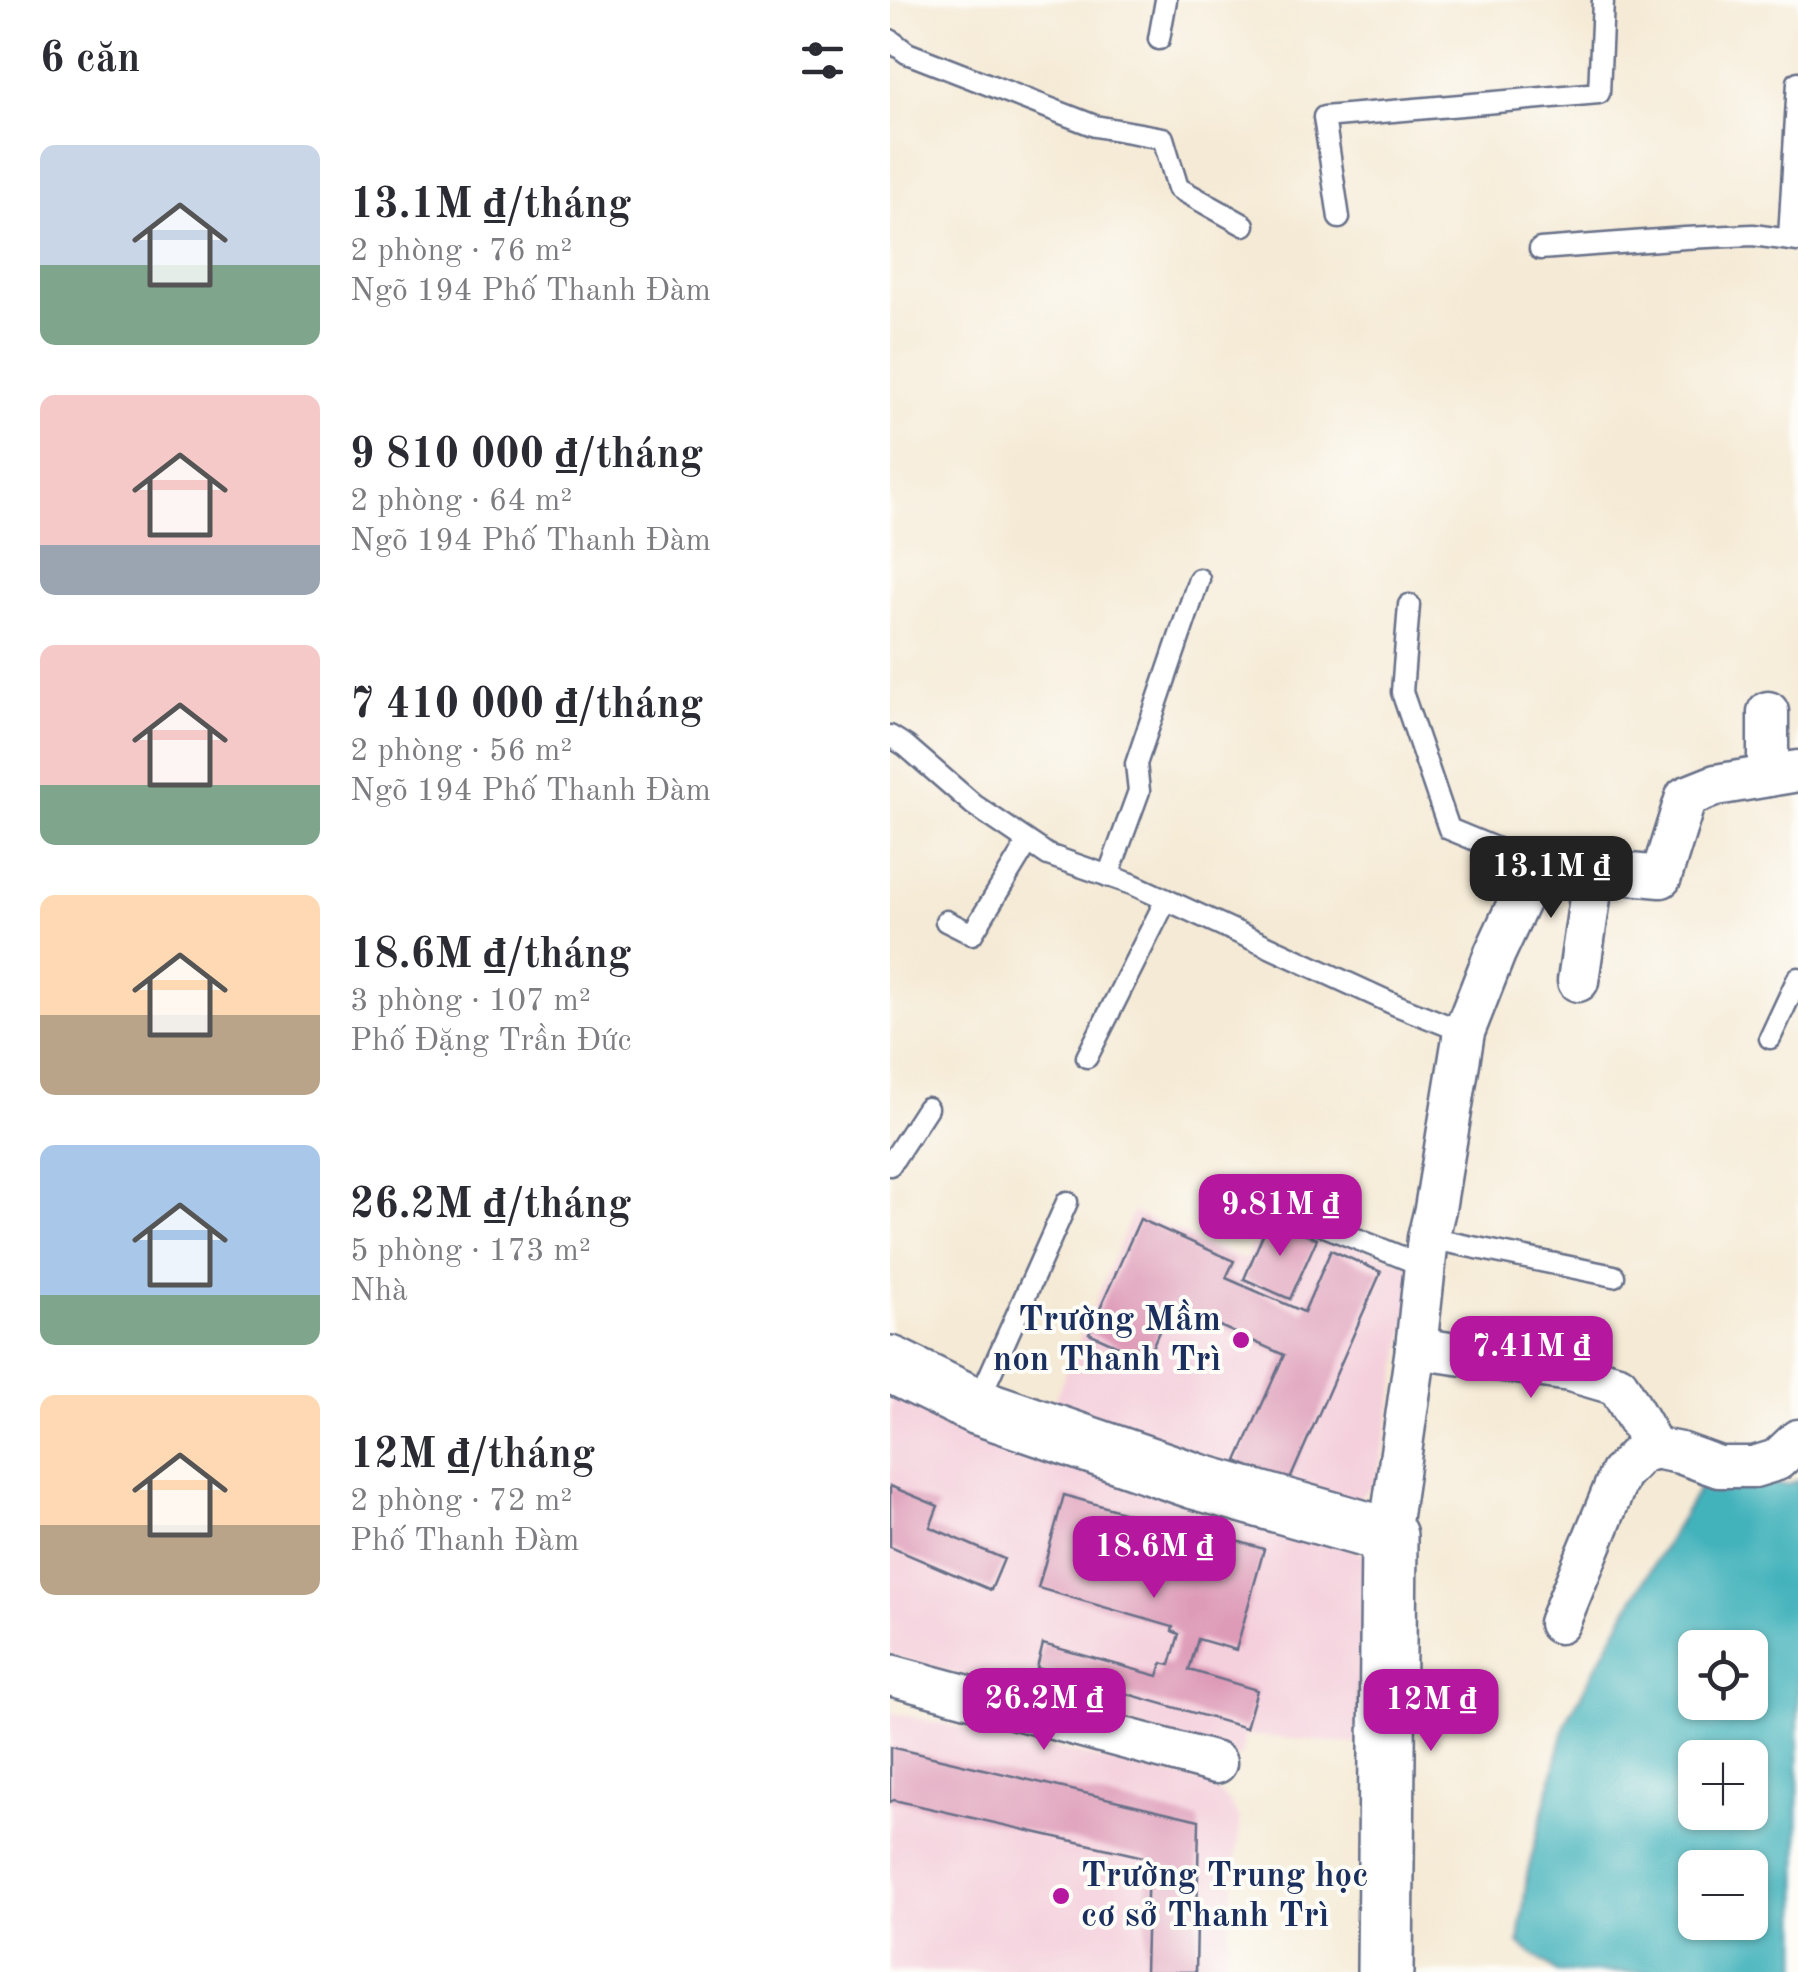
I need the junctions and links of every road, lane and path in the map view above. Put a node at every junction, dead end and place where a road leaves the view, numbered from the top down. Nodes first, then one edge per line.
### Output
1 (1166, 0) edge
2 (1603, 0) edge
3 (1159, 38) dead end
4 (890, 40) edge
5 (1798, 82) edge
6 (1339, 218) dead end
7 (1244, 225) dead end
8 (1793, 240) edge
9 (1540, 249) dead end
10 (1199, 579) dead end
11 (1409, 605) dead end
12 (1768, 712) dead end
13 (890, 736) edge
14 (1783, 773) edge
15 (1028, 842) junction
16 (1536, 865) junction
17 (1594, 870) junction
18 (1108, 876) junction
19 (1166, 900) junction
20 (946, 921) dead end
21 (1798, 978) edge
22 (1578, 981) dead end
23 (1464, 1032) junction
24 (1770, 1038) dead end
25 (1087, 1057) dead end
26 (928, 1108) dead end
27 (890, 1165) edge
28 (1067, 1202) dead end
29 (1267, 1204) dead end
30 (1426, 1252) junction
31 (1614, 1276) dead end
32 (1416, 1348) junction
33 (890, 1364) edge
34 (976, 1406) junction
35 (1798, 1440) edge
36 (1654, 1448) junction
37 (1389, 1536) junction
38 (1559, 1623) dead end
39 (890, 1675) edge
40 (1216, 1763) dead end
41 (1385, 1972) edge

1 - 3 lane
2 - 6 lane
4 - 7 lane
5 - 8 lane
8 - 9 lane
10 - 18 lane
11 - 16 lane
12 - 14 street
13 - 15 lane
14 - 17 street
15 - 18 lane
15 - 20 lane
16 - 17 street
16 - 23 street
17 - 22 street
18 - 19 lane
19 - 23 lane
19 - 25 lane
21 - 24 lane
23 - 30 street
26 - 27 lane
28 - 34 lane
29 - 30 lane
30 - 31 lane
30 - 32 street
32 - 36 street
32 - 37 street
33 - 34 street
34 - 37 street
35 - 36 street
36 - 38 street
37 - 41 street
39 - 40 street

